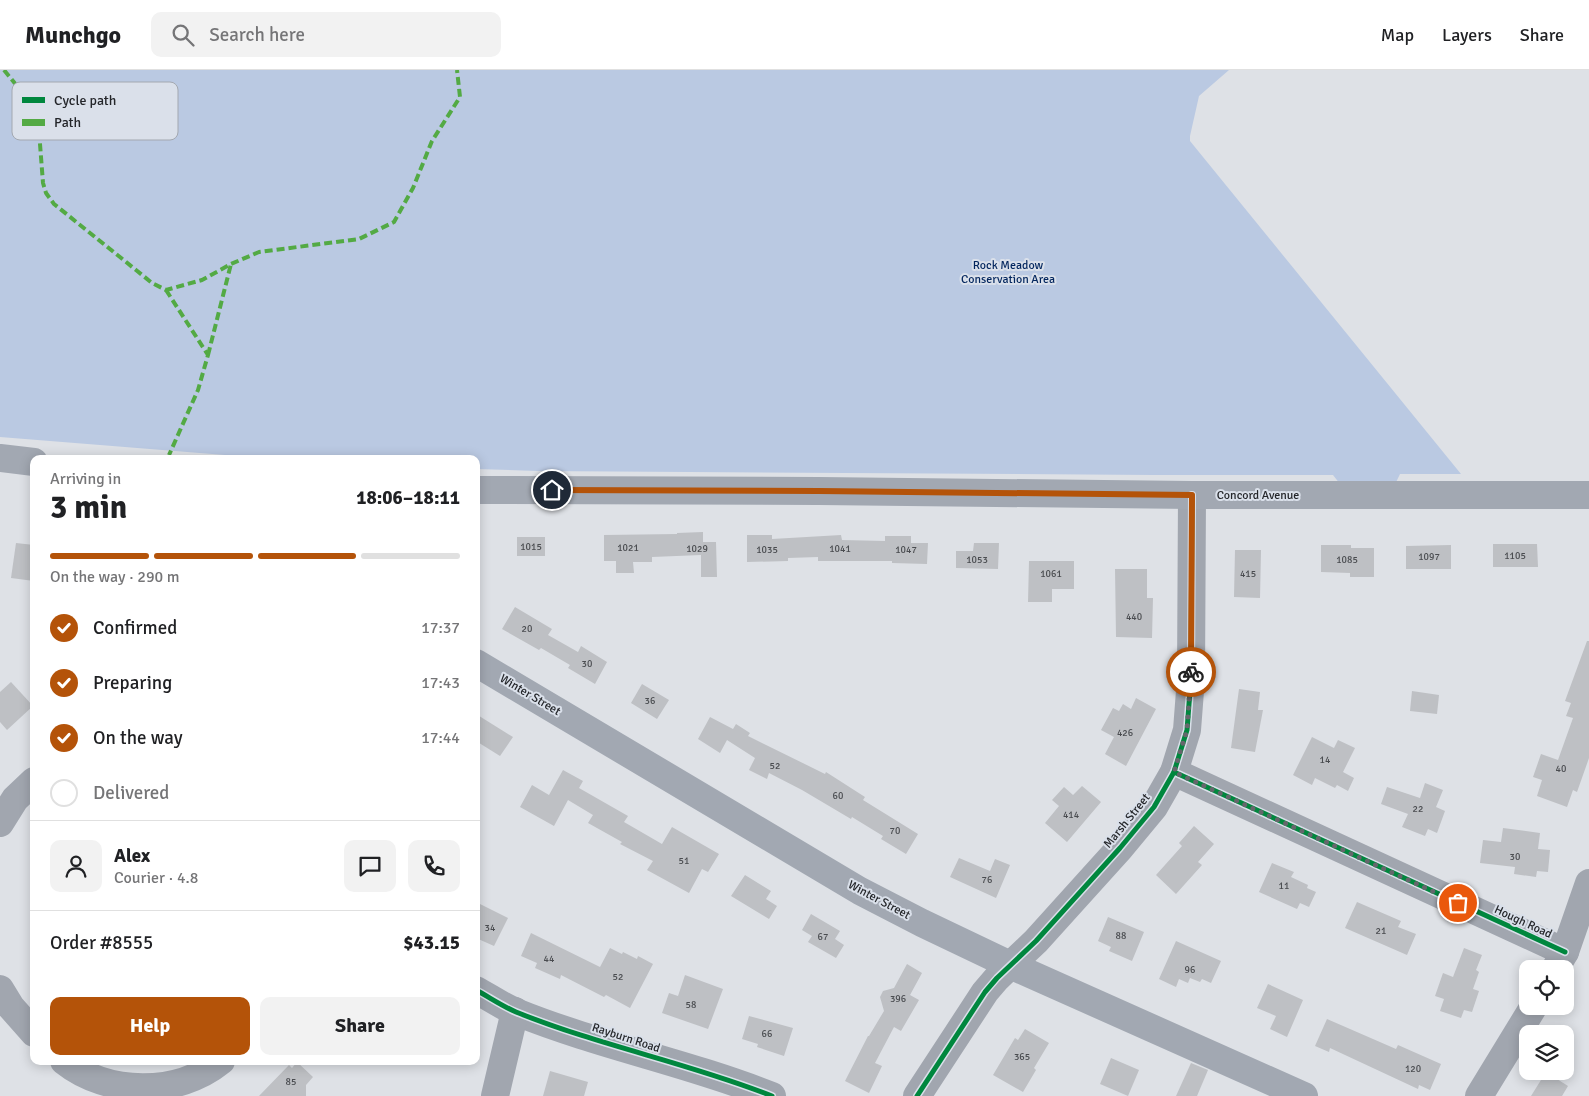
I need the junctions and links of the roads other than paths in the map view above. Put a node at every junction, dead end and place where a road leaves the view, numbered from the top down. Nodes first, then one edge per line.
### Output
1 (0, 458) edge
2 (30, 462) edge
3 (480, 490) edge
4 (1192, 495) junction
5 (1589, 495) edge
6 (480, 665) edge
7 (1174, 772) junction
8 (30, 785) edge
9 (0, 823) edge
10 (1589, 883) edge
11 (1560, 960) edge
12 (1010, 965) junction
13 (0, 989) edge
14 (480, 992) edge
15 (515, 1012) junction
16 (1528, 1015) edge
17 (30, 1028) edge
18 (70, 1065) edge
19 (217, 1065) edge
20 (496, 1096) edge
21 (772, 1096) edge
22 (918, 1096) edge
23 (1304, 1096) edge
24 (1479, 1096) edge

1 - 2 main road
3 - 4 main road, Concord Avenue
4 - 5 main road, Concord Avenue
4 - 7 street, Marsh Street
6 - 12 main road, Winter Street
7 - 11 street, Hough Road
7 - 12 street, Marsh Street
8 - 9 street
10 - 11 street
12 - 22 street, Marsh Street
12 - 23 main road, Winter Street
13 - 17 street
14 - 15 street, Rayburn Road
15 - 20 street
15 - 21 street, Rayburn Road
16 - 24 street
18 - 19 street

